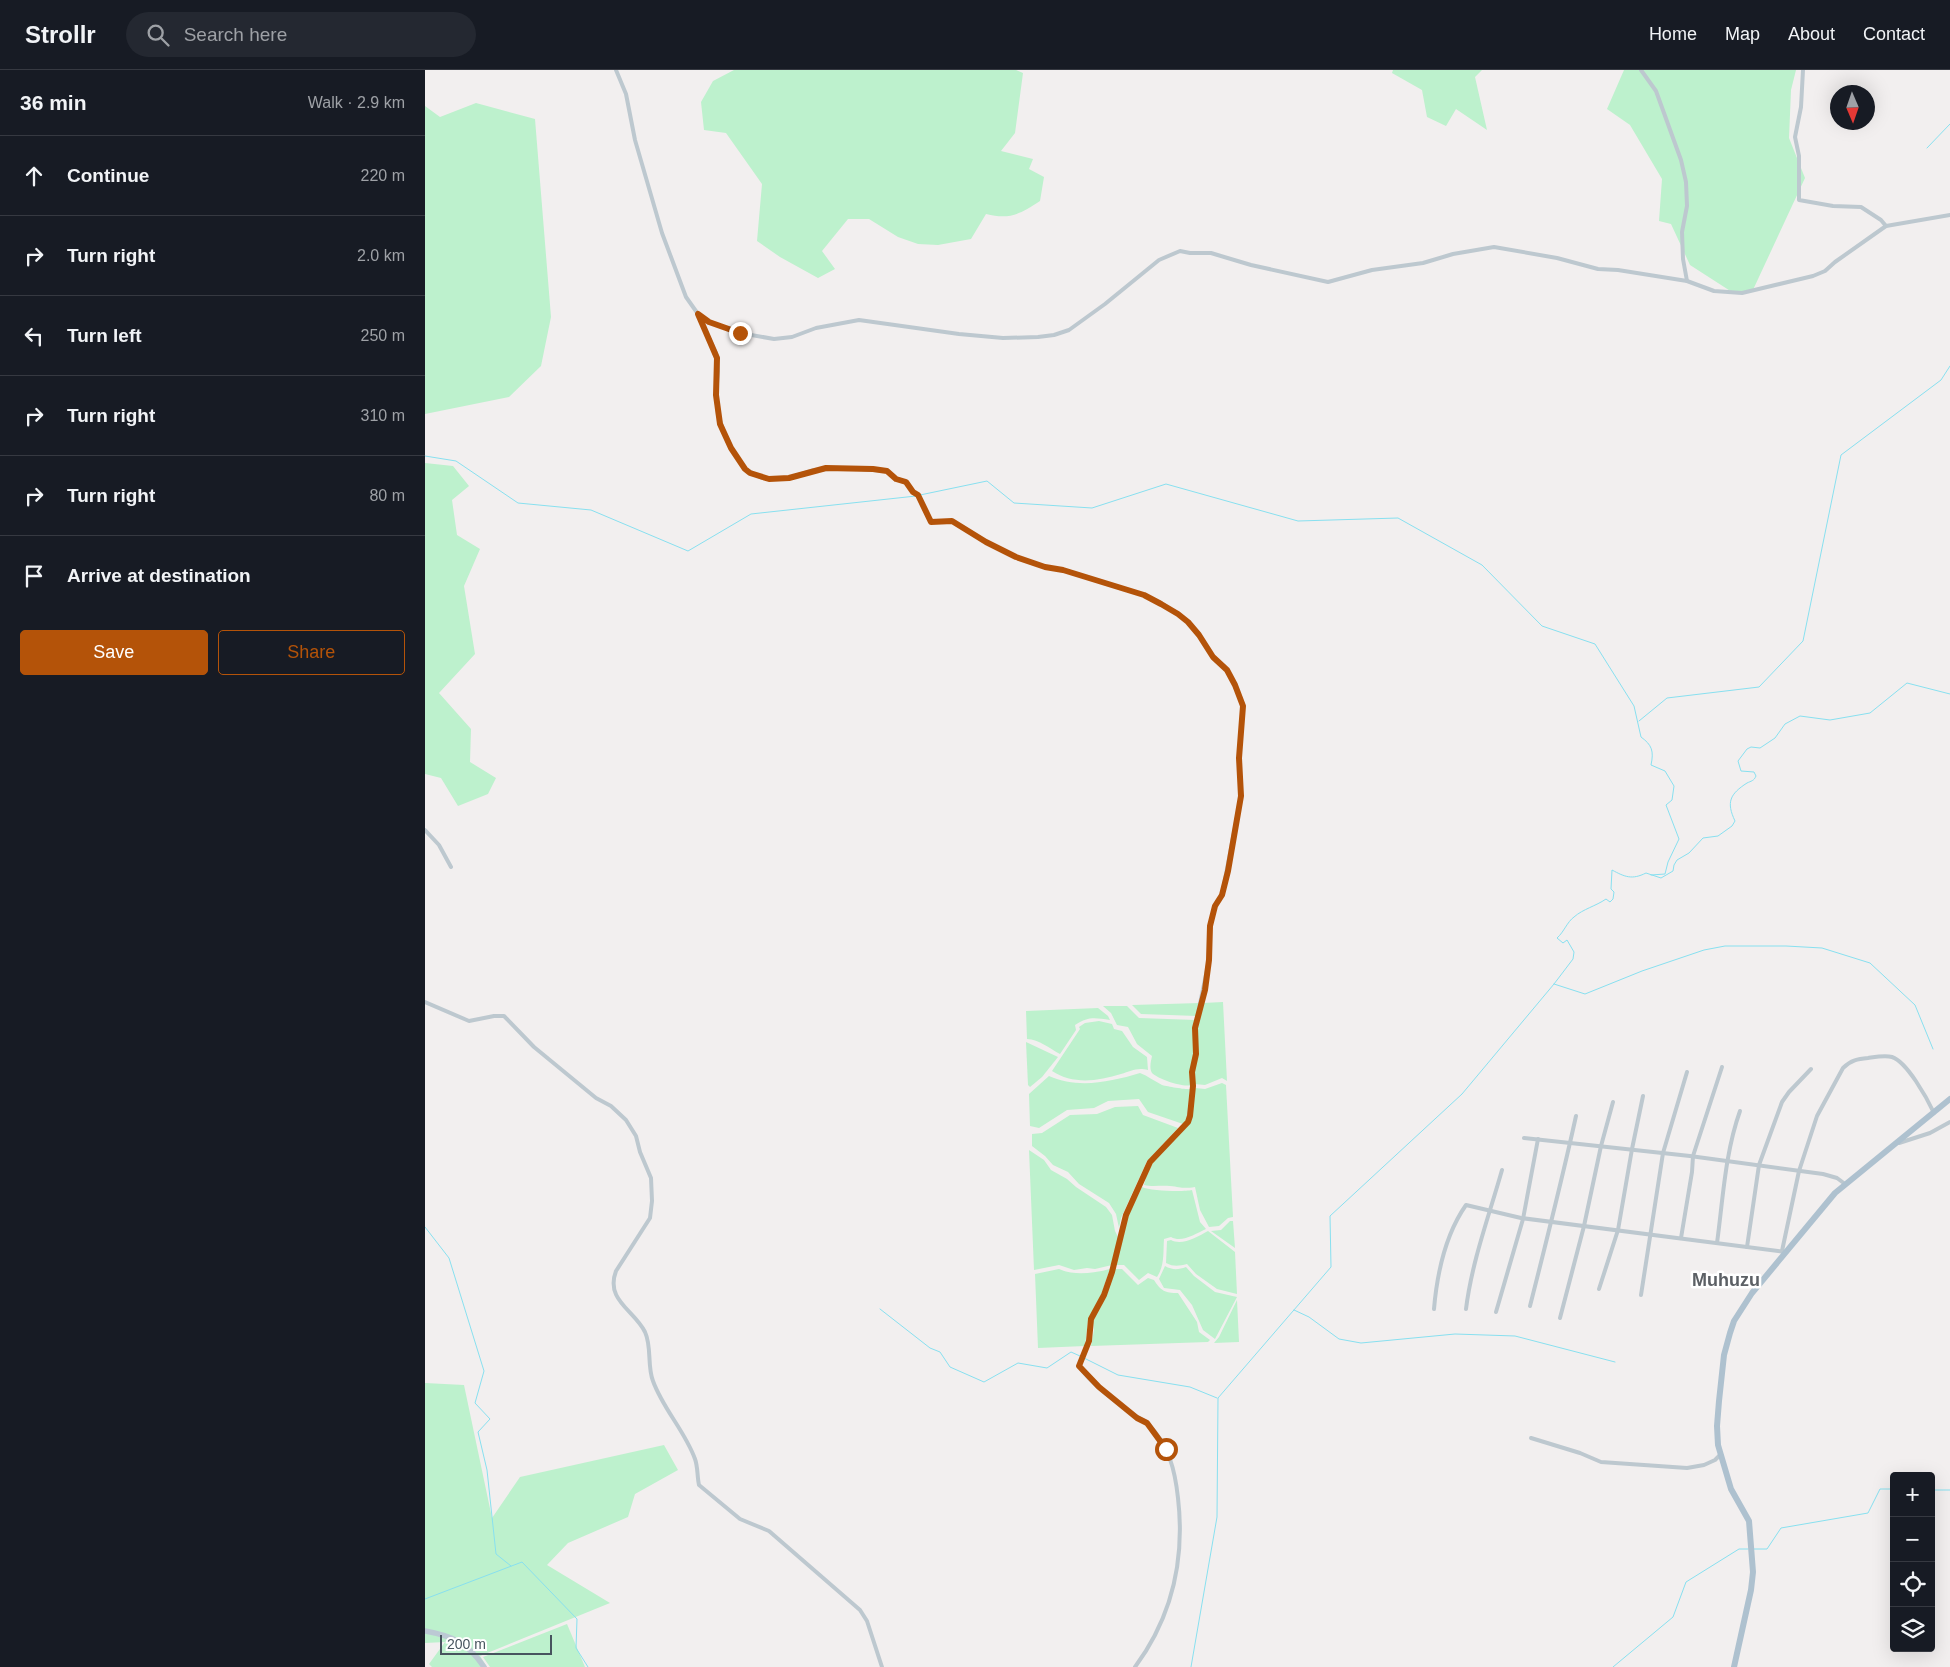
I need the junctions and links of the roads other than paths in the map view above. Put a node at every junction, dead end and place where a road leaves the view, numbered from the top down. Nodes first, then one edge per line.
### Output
1 (616, 70) edge
2 (1641, 70) edge
3 (1803, 70) edge
4 (1950, 215) edge
5 (1886, 226) junction
6 (1687, 281) junction
7 (698, 314) junction
8 (425, 830) edge
9 (451, 866) dead end
10 (425, 1002) edge
11 (1722, 1067) dead end
12 (1811, 1069) dead end
13 (1687, 1072) dead end
14 (1643, 1096) dead end
15 (1950, 1099) edge
16 (1613, 1102) dead end
17 (1740, 1111) dead end
18 (1934, 1113) junction
19 (1576, 1116) dead end
20 (1950, 1122) edge
21 (1524, 1138) dead end
22 (1538, 1139) junction
23 (1570, 1142) junction
24 (1894, 1144) junction
25 (1601, 1146) junction
26 (1632, 1149) junction
27 (1663, 1153) junction
28 (1693, 1156) junction
29 (1728, 1161) junction
30 (1759, 1165) junction
31 (1502, 1170) dead end
32 (1799, 1171) junction
33 (1845, 1184) junction
34 (1490, 1211) junction
35 (1523, 1218) junction
36 (1552, 1222) junction
37 (1584, 1226) junction
38 (1618, 1230) junction
39 (1650, 1234) junction
40 (1681, 1238) junction
41 (1717, 1243) junction
42 (1747, 1247) junction
43 (1784, 1251) junction
44 (1599, 1290) dead end
45 (1641, 1295) dead end
46 (1530, 1306) dead end
47 (1434, 1309) dead end
48 (1466, 1309) dead end
49 (1497, 1312) dead end
50 (1559, 1318) dead end
51 (1531, 1438) dead end
52 (1721, 1455) junction
53 (425, 1631) edge
54 (484, 1667) edge
55 (882, 1667) edge
56 (1135, 1667) edge
57 (1734, 1667) edge

1 - 7 street
2 - 6 street
3 - 5 street
4 - 5 street
5 - 6 street
6 - 7 street
7 - 56 street
8 - 9 street
10 - 55 street
11 - 28 street
12 - 30 street
13 - 27 street
14 - 26 street
15 - 18 main road
16 - 25 street
17 - 29 street
18 - 24 main road
18 - 32 street
19 - 23 street
20 - 24 street
21 - 22 street
22 - 23 street
22 - 35 street
23 - 25 street
23 - 36 street
24 - 33 main road
25 - 26 street
25 - 37 street
26 - 27 street
26 - 38 street
27 - 28 street
27 - 39 street
28 - 29 street
28 - 40 street
29 - 30 street
29 - 41 street
30 - 32 street
30 - 42 street
31 - 34 street
32 - 33 street
32 - 43 street
33 - 43 main road
34 - 35 street
34 - 47 street
34 - 48 street
35 - 36 street
35 - 49 street
36 - 37 street
36 - 46 street
37 - 38 street
37 - 50 street
38 - 39 street
38 - 44 street
39 - 40 street
39 - 45 street
40 - 41 street
41 - 42 street
42 - 43 street
43 - 52 main road
51 - 52 street
52 - 57 main road
53 - 54 main road

